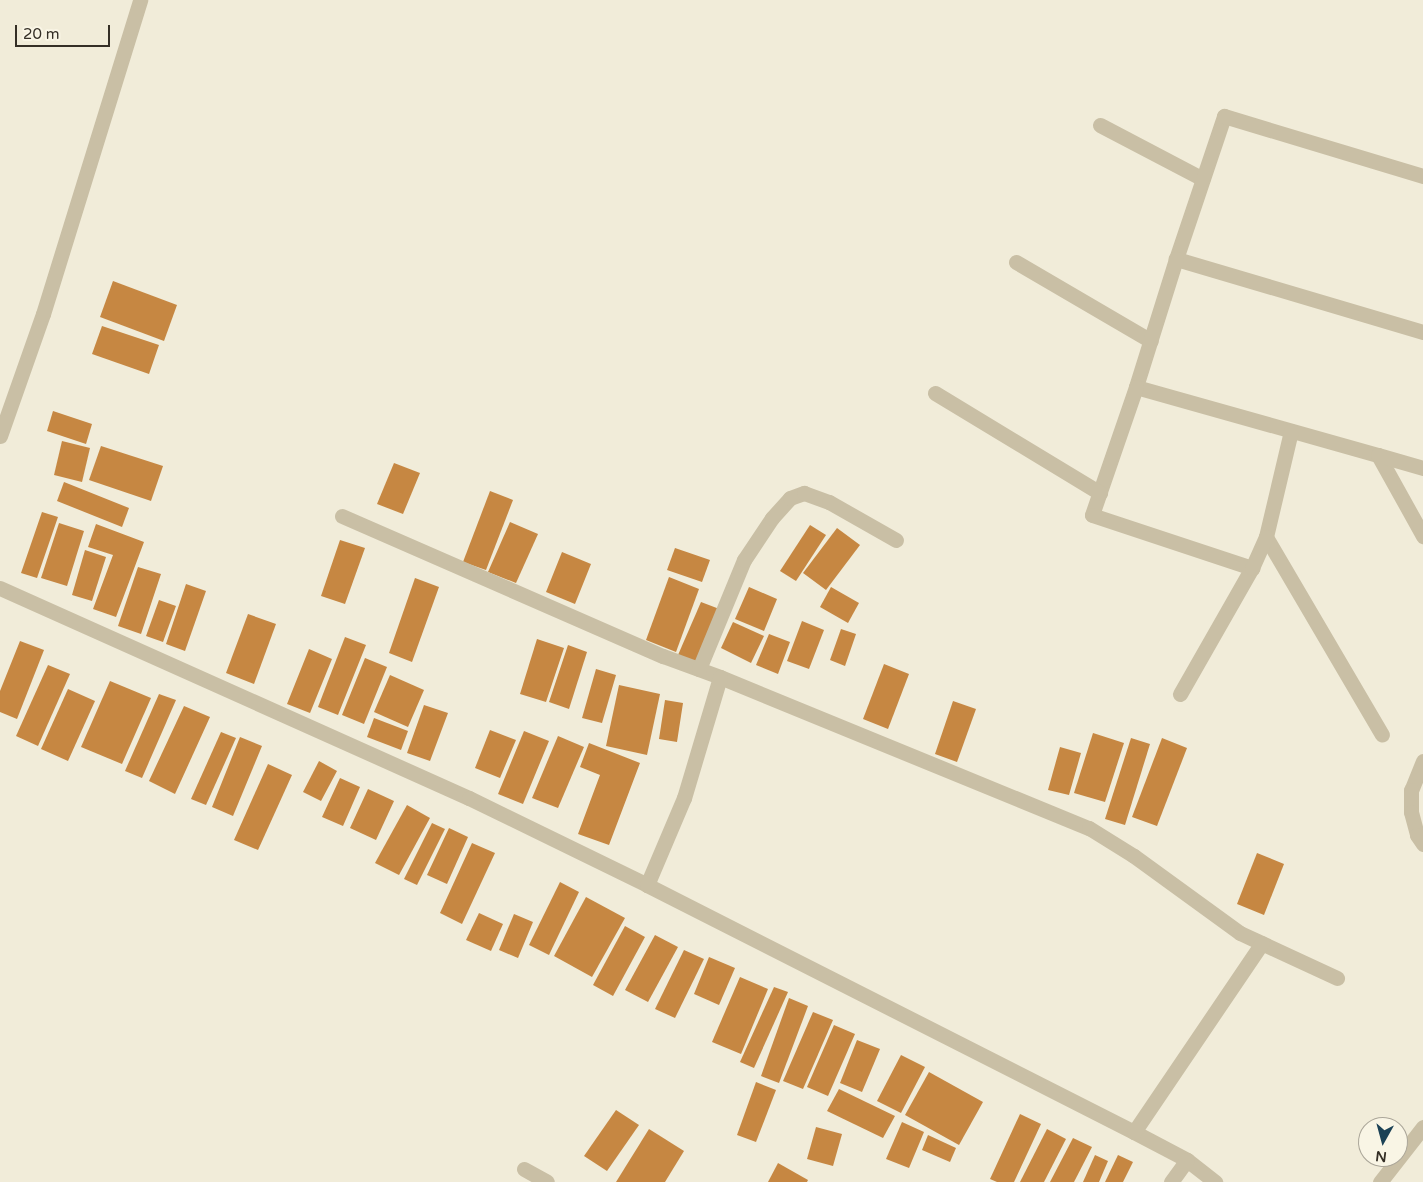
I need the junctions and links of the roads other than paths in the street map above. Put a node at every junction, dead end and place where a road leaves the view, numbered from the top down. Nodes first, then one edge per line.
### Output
1 (140, 0) edge
2 (1100, 125) dead end
3 (1423, 176) edge
4 (1203, 179) junction
5 (1176, 259) junction
6 (1016, 262) dead end
7 (1423, 332) edge
8 (1150, 341) junction
9 (1136, 387) junction
10 (936, 393) dead end
11 (1291, 431) junction
12 (0, 436) edge
13 (1378, 455) junction
14 (1423, 468) edge
15 (1100, 493) junction
16 (342, 516) dead end
17 (1423, 536) edge
18 (1266, 538) junction
19 (896, 540) dead end
20 (1252, 568) junction
21 (0, 588) edge
22 (699, 669) junction
23 (720, 677) junction
24 (1180, 694) dead end
25 (1382, 735) dead end
26 (1423, 761) edge
27 (1423, 844) edge
28 (647, 885) junction
29 (1262, 943) junction
30 (1337, 978) dead end
31 (1423, 1127) edge
32 (1134, 1132) junction
33 (1187, 1160) junction
34 (524, 1169) dead end
35 (547, 1182) edge
36 (1171, 1182) edge
37 (1215, 1182) edge
38 (1380, 1182) edge

1 - 12 street
2 - 4 street
3 - 4 street
4 - 5 street
5 - 7 street
5 - 8 street
6 - 8 street
8 - 9 street
9 - 11 street
9 - 15 street
10 - 15 street
11 - 13 street
11 - 18 street
13 - 14 street
13 - 17 street
15 - 20 street
16 - 22 street
18 - 20 street
18 - 25 street
19 - 22 street
20 - 24 street
21 - 28 street
22 - 23 street
23 - 28 street
23 - 29 street
26 - 27 street
28 - 32 street
29 - 30 street
29 - 32 street
31 - 38 street
32 - 33 street
33 - 36 street
33 - 37 street
34 - 35 street

